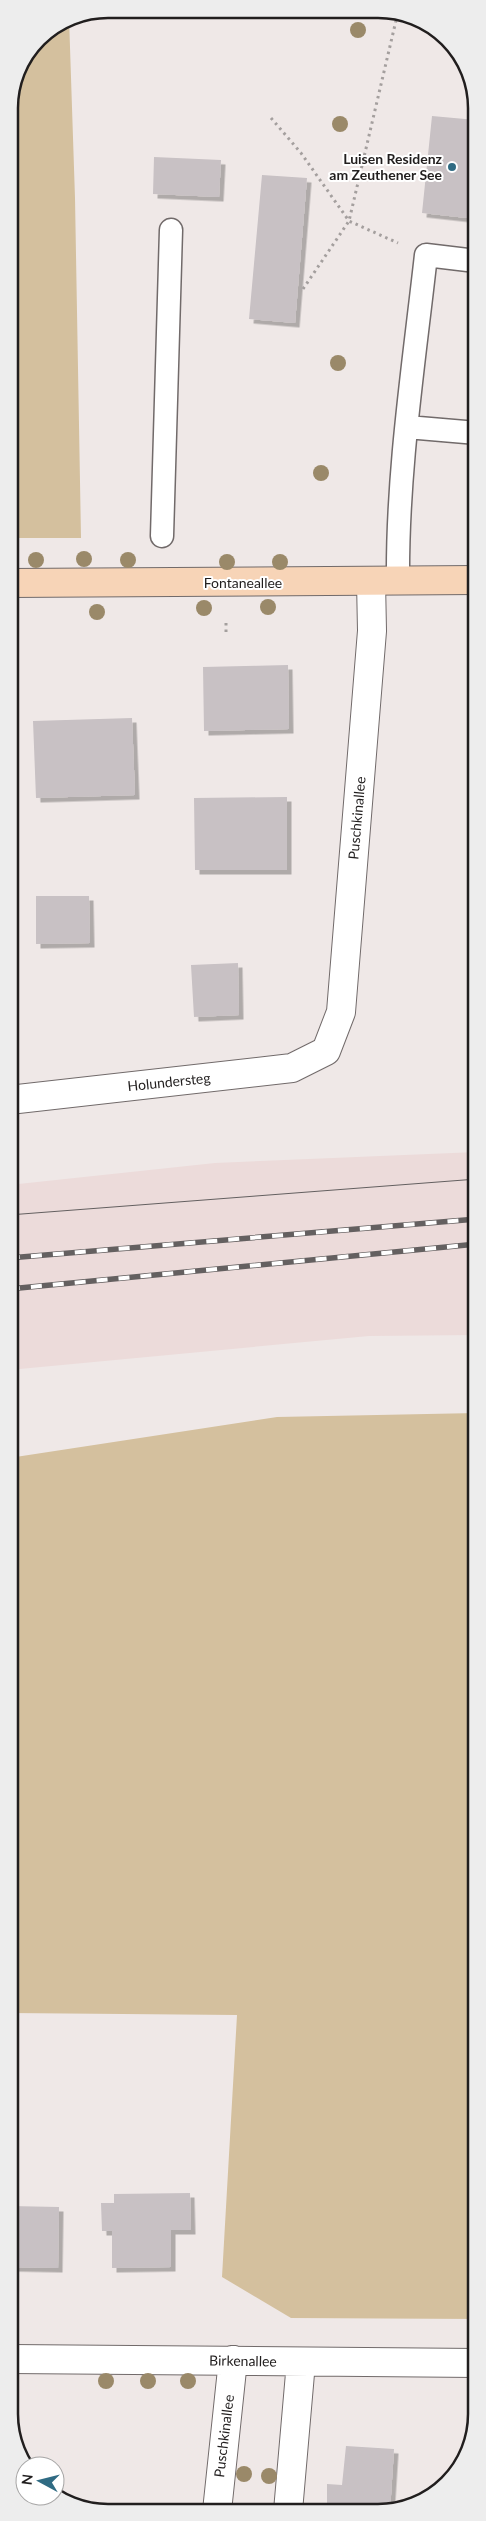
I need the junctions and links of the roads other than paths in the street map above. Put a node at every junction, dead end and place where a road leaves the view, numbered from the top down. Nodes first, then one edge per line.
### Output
1 (171, 230) dead end
2 (468, 260) edge
3 (407, 427) junction
4 (468, 432) edge
5 (162, 536) dead end
6 (468, 580) edge
7 (371, 581) junction
8 (398, 581) junction
9 (18, 583) edge
10 (326, 1051) joint
11 (18, 1099) edge
12 (18, 2359) edge
13 (233, 2360) junction
14 (301, 2362) junction
15 (468, 2363) edge
16 (218, 2504) edge
17 (289, 2504) edge

1 - 5 lane
2 - 3 lane
3 - 4 lane
3 - 8 lane
6 - 8 main road, Fontaneallee
7 - 8 main road, Fontaneallee
7 - 9 main road, Fontaneallee
7 - 10 street, Puschkinallee
10 - 11 street, Holundersteg
12 - 13 street, Birkenallee
13 - 14 street, Birkenallee
13 - 16 street, Puschkinallee
14 - 15 street, Birkenallee
14 - 17 street

